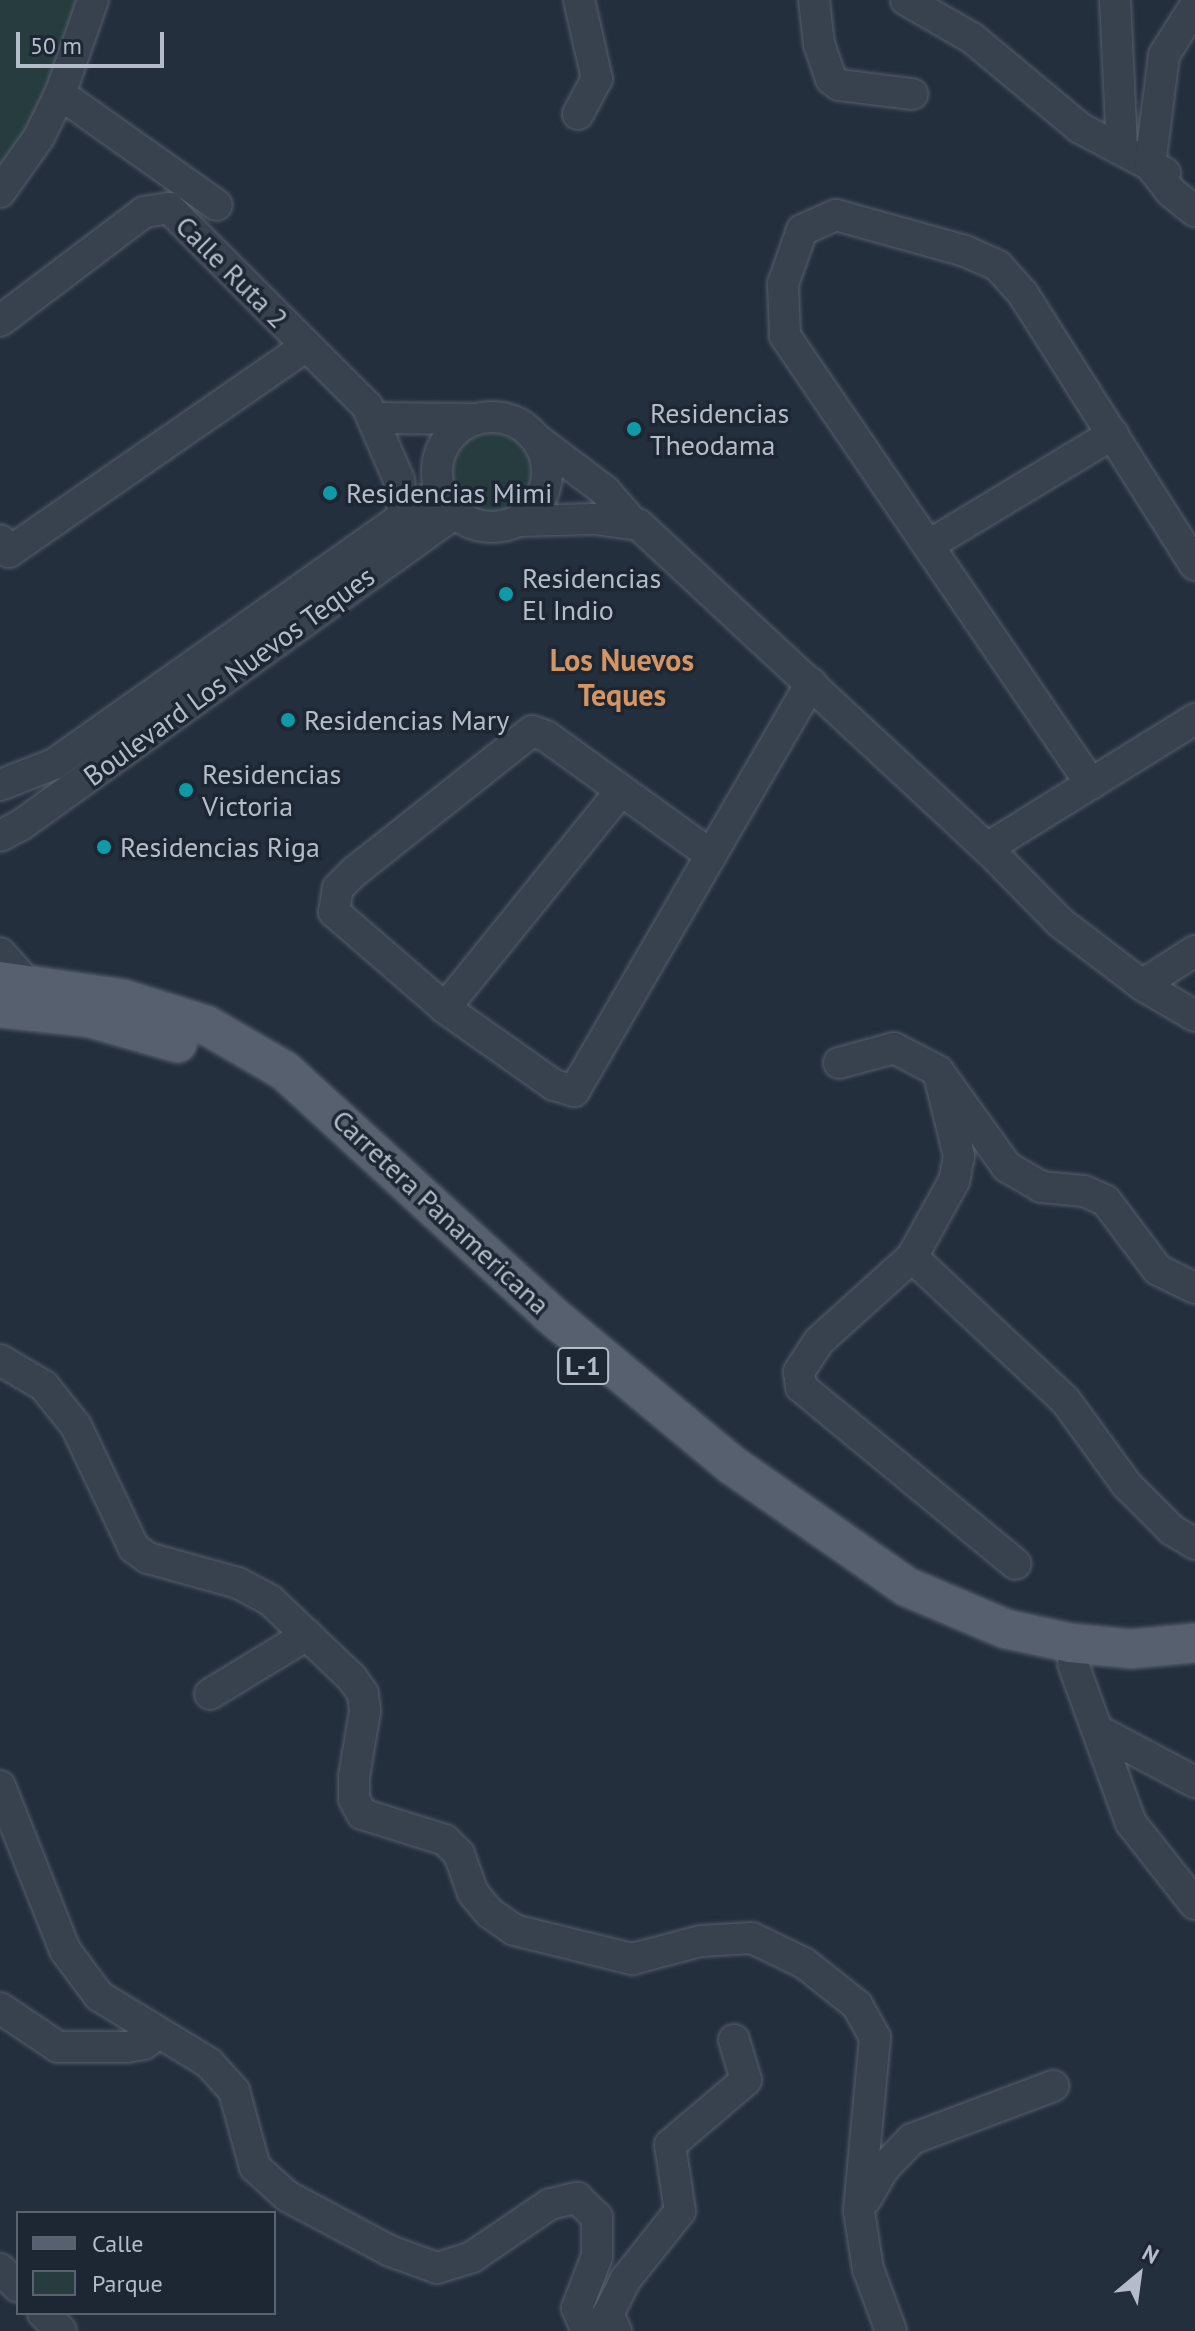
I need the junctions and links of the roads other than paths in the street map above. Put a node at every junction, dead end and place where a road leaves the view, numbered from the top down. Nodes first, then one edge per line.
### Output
1 (93, 0) edge
2 (579, 0) edge
3 (814, 0) edge
4 (906, 0) edge
5 (1115, 0) edge
6 (1195, 6) edge
7 (60, 94) junction
8 (912, 94) dead end
9 (578, 114) dead end
10 (1122, 149) junction
11 (1150, 165) junction
12 (1195, 190) edge
13 (0, 192) edge
14 (217, 205) dead end
15 (1195, 211) edge
16 (0, 321) edge
17 (306, 346) junction
18 (371, 412) junction
19 (490, 417) junction
20 (1113, 434) junction
21 (533, 436) junction
22 (448, 502) junction
23 (404, 520) junction
24 (519, 521) junction
25 (633, 523) junction
26 (0, 540) edge
27 (929, 545) junction
28 (1195, 565) edge
29 (811, 683) junction
30 (1195, 719) edge
31 (1091, 784) junction
32 (1, 786) edge
33 (621, 791) junction
34 (7, 827) edge
35 (987, 848) junction
36 (711, 855) junction
37 (1195, 951) edge
38 (6, 981) edge
39 (1142, 985) junction
40 (445, 1008) junction
41 (1195, 1016) edge
42 (839, 1063) dead end
43 (938, 1071) junction
44 (912, 1257) junction
45 (1195, 1288) edge
46 (0, 1360) edge
47 (1195, 1544) edge
48 (1016, 1564) dead end
49 (307, 1635) junction
50 (1195, 1643) edge
51 (1073, 1664) junction
52 (1195, 1666) edge
53 (210, 1694) dead end
54 (1099, 1731) junction
55 (1195, 1782) edge
56 (0, 1786) edge
57 (1195, 1904) edge
58 (0, 2008) edge
59 (157, 2034) junction
60 (734, 2040) dead end
61 (1053, 2086) dead end
62 (859, 2211) junction
63 (0, 2269) edge
64 (16, 2285) edge
65 (45, 2315) edge
66 (61, 2331) edge
67 (587, 2331) edge
68 (616, 2331) edge
69 (891, 2331) edge

1 - 7 street
2 - 9 street
3 - 8 street
4 - 10 street
5 - 10 street
6 - 11 street
7 - 13 street
7 - 14 street
10 - 11 street
11 - 12 street
11 - 15 street
16 - 17 street, Calle Ruta 2
17 - 18 street, Calle Ruta 2
17 - 26 street, Calle Ruta 2
18 - 19 street
18 - 23 street
19 - 21 street
19 - 22 street
20 - 27 street
20 - 27 street
20 - 28 street
21 - 24 street
21 - 25 street
22 - 23 street, Boulevard Los Nuevos Teques
22 - 24 street
22 - 34 street, Boulevard Los Nuevos Teques
23 - 32 street, Boulevard Los Nuevos Teques
24 - 25 street
25 - 29 street
27 - 31 street
29 - 35 street
29 - 36 street
30 - 31 street
31 - 35 street
33 - 36 street
33 - 40 street
33 - 40 street
35 - 39 street
36 - 40 street
37 - 39 street
38 - 50 main road, Carretera Panamericana / L-1
38 - 51 main road, Carretera Panamericana / L-1
39 - 41 street
42 - 43 street
43 - 44 street
43 - 45 street
44 - 47 street
44 - 48 street
46 - 49 street
49 - 53 street
49 - 62 street
51 - 52 main road, Carretera Panamericana / L-1
51 - 54 street
54 - 55 street
54 - 57 street
56 - 59 street
58 - 59 street
59 - 67 street
60 - 68 street
61 - 62 street
62 - 69 street
63 - 64 street
65 - 66 street

